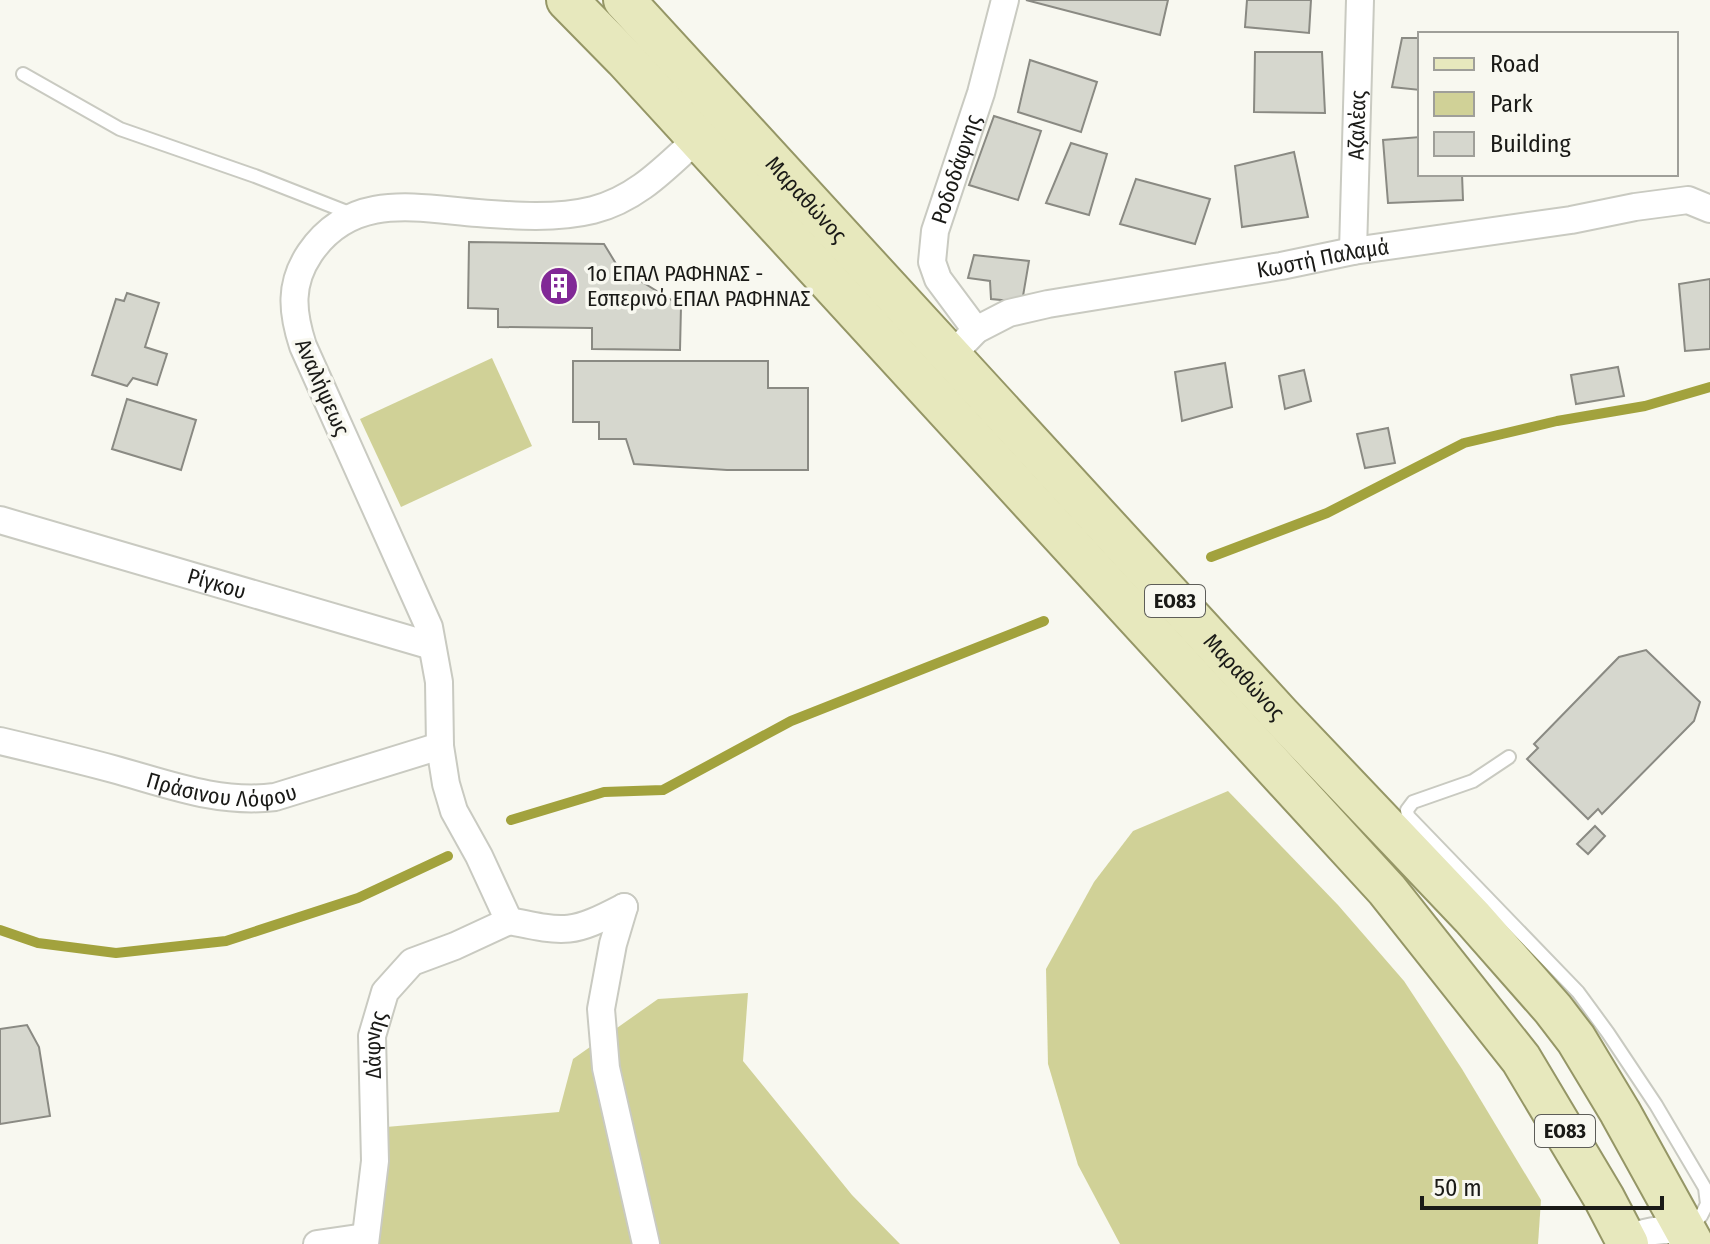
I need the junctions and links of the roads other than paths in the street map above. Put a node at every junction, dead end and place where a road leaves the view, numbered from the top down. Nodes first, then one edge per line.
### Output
1 (567, 0) edge
2 (624, 0) edge
3 (1005, 0) edge
4 (1360, 0) edge
5 (23, 74) dead end
6 (698, 138) junction
7 (1710, 209) edge
8 (355, 215) junction
9 (1353, 251) junction
10 (963, 343) junction
11 (0, 520) edge
12 (432, 646) junction
13 (0, 741) edge
14 (440, 746) junction
15 (1509, 757) dead end
16 (509, 921) junction
17 (1686, 1239) edge
18 (365, 1240) edge
19 (1625, 1243) edge
20 (317, 1244) edge
21 (646, 1244) edge

1 - 6 main road, Μαραθώνος / ΕΟ83
2 - 10 main road, Μαραθώνος / ΕΟ83
3 - 10 street, Ροδοδάφνης
4 - 9 street, Αζαλέας
5 - 8 lane
6 - 8 street, Αναλήψεως
6 - 19 main road, Μαραθώνος / ΕΟ83
7 - 9 street, Κωστή Παλαμά
8 - 12 street, Αναλήψεως
9 - 10 street, Κωστή Παλαμά
10 - 17 main road, Μαραθώνος / ΕΟ83
11 - 12 street, Ρίγκου
12 - 14 street, Αναλήψεως
13 - 14 street, Πράσινου Λόφου
14 - 16 street, Αναλήψεως
15 - 17 lane
16 - 18 street, Δάφνης
16 - 21 street
17 - 19 street
18 - 20 street

